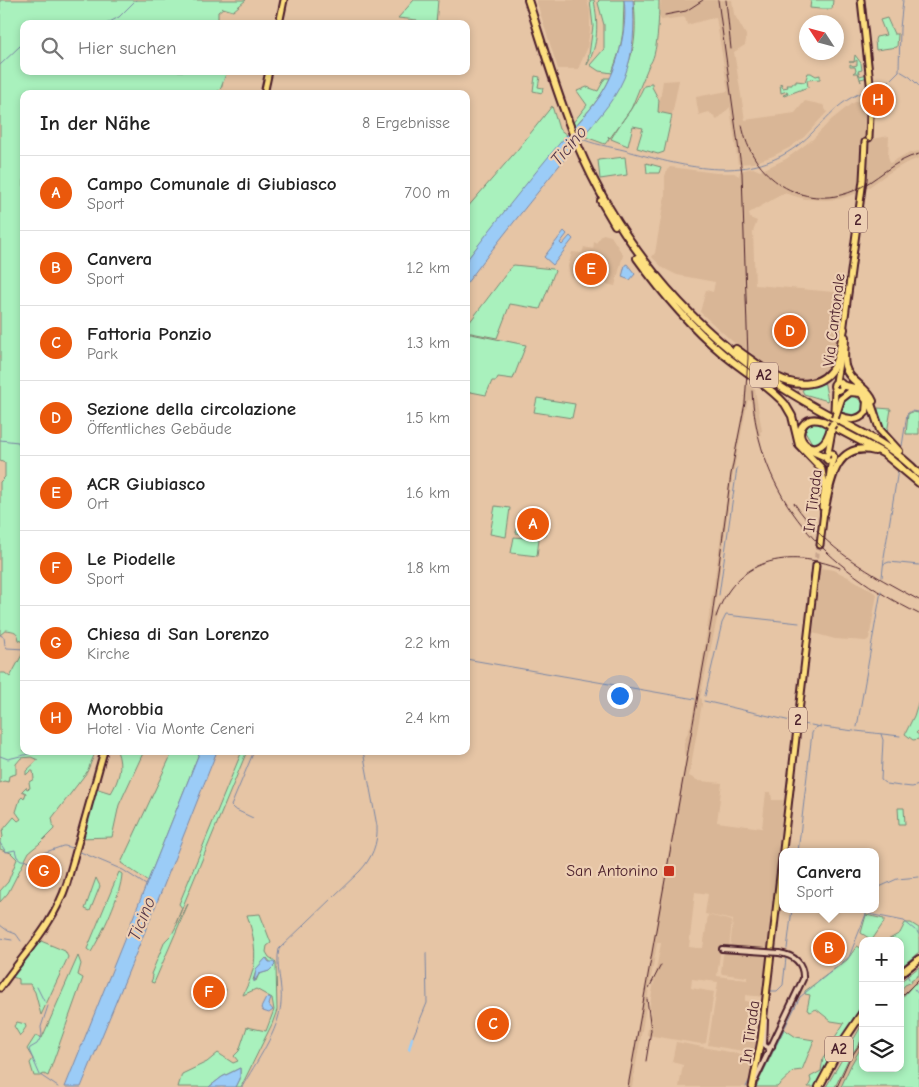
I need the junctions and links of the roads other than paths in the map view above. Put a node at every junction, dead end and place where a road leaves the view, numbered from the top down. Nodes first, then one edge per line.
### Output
1 (284, 0) edge
2 (524, 0) edge
3 (529, 0) edge
4 (861, 0) edge
5 (280, 20) edge
6 (545, 58) junction
7 (268, 75) edge
8 (265, 90) edge
9 (591, 178) junction
10 (634, 246) junction
11 (638, 258) junction
12 (844, 332) junction
13 (764, 370) junction
14 (839, 386) junction
15 (875, 415) junction
16 (834, 420) junction
17 (796, 435) junction
18 (829, 457) junction
19 (890, 458) junction
20 (919, 472) edge
21 (919, 481) edge
22 (825, 489) junction
23 (824, 513) junction
24 (819, 544) joint
25 (817, 565) tunnel mouth
26 (809, 634) junction
27 (103, 755) edge
28 (784, 848) edge
29 (784, 848) edge
30 (779, 894) edge
31 (779, 899) edge
32 (43, 932) junction
33 (44, 939) dead end
34 (725, 950) dead end
35 (919, 959) edge
36 (919, 963) edge
37 (904, 971) edge
38 (904, 975) edge
39 (0, 988) edge
40 (768, 990) junction
41 (765, 1020) junction
42 (859, 1020) edge
43 (772, 1046) junction
44 (755, 1079) junction
45 (752, 1087) edge
46 (821, 1087) edge

1 - 5 main road
2 - 6 highway, A2
3 - 6 highway, A2
4 - 12 main road, Via Cantonale / 2
6 - 9 highway, A2
7 - 8 main road
9 - 10 highway, A2
9 - 11 highway, A2
10 - 13 highway, A2
10 - 20 highway, A2
11 - 17 highway, A2
11 - 21 highway, A2
12 - 13 highway, A2
12 - 14 main road, Via Cantonale / 2
12 - 15 highway, A2
13 - 16 highway, A2
14 - 15 highway, A2
14 - 16 main road, Via Cantonale / 2
15 - 20 highway, A2
16 - 18 main road, Via Cantonale / 2
16 - 19 highway, A2
17 - 18 highway, A2
17 - 22 highway, A2
18 - 22 main road, Via Cantonale / 2
18 - 23 main road, In Tirada / 2
19 - 21 highway, A2
19 - 23 highway, A2
22 - 24 main road, Via Cantonale / 2
23 - 24 main road, In Tirada / 2
25 - 26 main road, 2
26 - 28 main road, 2
26 - 29 main road, 2
27 - 32 main road
30 - 40 main road, 2
31 - 40 main road, 2
32 - 33 main road
32 - 39 main road
34 - 43 street, bridge
35 - 37 highway
36 - 38 highway
40 - 41 main road, In Tirada / 2
40 - 44 main road, In Tirada / 2
41 - 43 street
41 - 44 main road, In Tirada / 2
42 - 46 highway, A2
43 - 44 street
44 - 45 main road, 2

